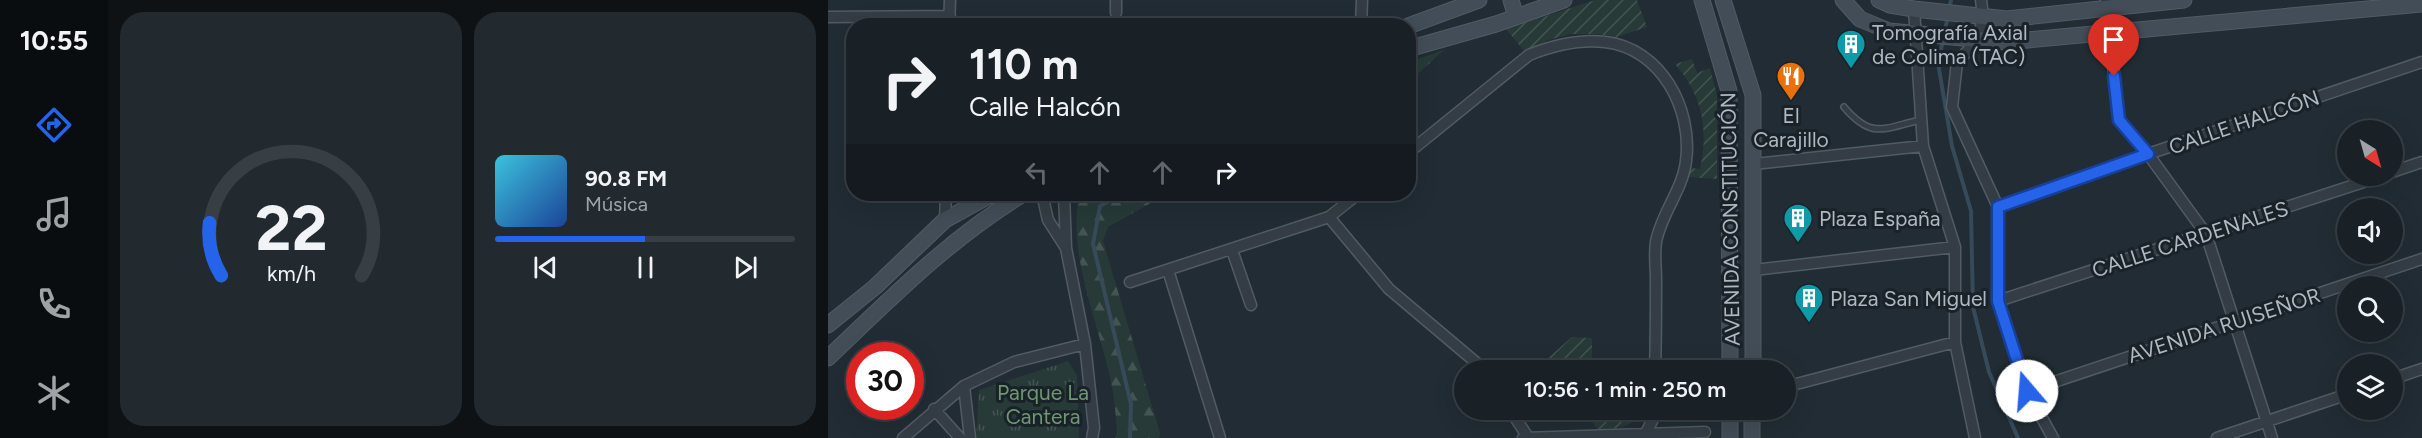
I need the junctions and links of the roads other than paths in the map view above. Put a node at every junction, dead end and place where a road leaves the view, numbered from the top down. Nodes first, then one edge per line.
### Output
1 (950, 0) edge
2 (1116, 0) edge
3 (1362, 0) edge
4 (1479, 0) edge
5 (1511, 0) edge
6 (1564, 0) edge
7 (1702, 0) edge
8 (1723, 0) edge
9 (1843, 0) edge
10 (1880, 0) edge
11 (1981, 0) edge
12 (2184, 0) edge
13 (1465, 3) edge
14 (2113, 3) edge
15 (2422, 4) edge
16 (1914, 9) junction
17 (1116, 13) dead end
18 (828, 17) edge
19 (1516, 17) junction
20 (1983, 17) junction
21 (858, 18) edge
22 (950, 18) edge
23 (1361, 18) edge
24 (1416, 23) edge
25 (2110, 32) junction
26 (1915, 34) junction
27 (1978, 40) junction
28 (1416, 47) edge
29 (2422, 62) edge
30 (1844, 107) dead end
31 (1921, 120) junction
32 (1754, 140) junction
33 (1728, 141) junction
34 (1923, 146) junction
35 (1416, 147) edge
36 (2148, 154) junction
37 (2422, 162) edge
38 (1754, 164) junction
39 (2403, 168) edge
40 (2352, 186) edge
41 (946, 201) edge
42 (979, 201) edge
43 (1012, 201) edge
44 (1044, 201) edge
45 (1064, 201) edge
46 (1349, 201) edge
47 (1998, 207) junction
48 (1329, 217) junction
49 (945, 220) junction
50 (2206, 234) junction
51 (1955, 247) junction
52 (1066, 248) junction
53 (1232, 250) junction
54 (2422, 259) edge
55 (1168, 270) junction
56 (1754, 270) junction
57 (1130, 282) dead end
58 (1998, 301) junction
59 (1251, 305) dead end
60 (2234, 321) junction
61 (828, 325) edge
62 (1955, 342) junction
63 (1085, 344) junction
64 (828, 358) edge
65 (1473, 360) edge
66 (1655, 360) edge
67 (1730, 360) edge
68 (1753, 360) edge
69 (2422, 369) edge
70 (2403, 375) edge
71 (1796, 384) edge
72 (964, 386) junction
73 (2027, 391) junction
74 (2337, 398) edge
75 (934, 409) junction
76 (1516, 420) edge
77 (1652, 420) edge
78 (1730, 420) edge
79 (1752, 420) edge
80 (2266, 422) junction
81 (1705, 432) dead end
82 (1646, 433) junction
83 (903, 438) edge
84 (960, 438) edge
85 (970, 438) edge
86 (1092, 438) edge
87 (1220, 438) edge
88 (1526, 438) edge
89 (1730, 438) edge
90 (1752, 438) edge
91 (1975, 438) edge
92 (2053, 438) edge
93 (2217, 438) edge
94 (2272, 438) edge

1 - 22 street
2 - 17 street
3 - 23 street
4 - 13 street
5 - 19 street
6 - 19 street
7 - 33 street, AVENIDA CONSTITUCIÓN
8 - 32 street, AVENIDA CONSTITUCIÓN
9 - 26 street
10 - 16 street
11 - 20 street
12 - 14 street
13 - 24 street
14 - 20 street
14 - 25 street
15 - 25 street
16 - 20 street
16 - 26 street
18 - 21 street
19 - 28 street
20 - 27 street
25 - 27 street
25 - 36 street
26 - 27 street
26 - 31 street
27 - 47 street
29 - 36 street, CALLE HALCÓN
30 - 31 lane
31 - 34 street
32 - 33 street
32 - 38 street, AVENIDA CONSTITUCIÓN
33 - 67 street, AVENIDA CONSTITUCIÓN
34 - 38 street
34 - 51 street
35 - 66 street
36 - 47 street, CALLE HALCÓN
36 - 50 street
37 - 39 street
38 - 56 street, AVENIDA CONSTITUCIÓN
40 - 50 street, CALLE CARDENALES
41 - 49 street
42 - 49 street
43 - 64 street
44 - 52 street
45 - 52 street
46 - 48 street
47 - 58 street
48 - 53 street
48 - 65 street
49 - 61 street
50 - 58 street, CALLE CARDENALES
50 - 60 street
51 - 56 street
51 - 62 street
52 - 63 street
53 - 55 street
53 - 59 street
54 - 60 street, AVENIDA RUISEÑOR
55 - 57 street
55 - 87 street
56 - 68 street, AVENIDA CONSTITUCIÓN
58 - 73 street
60 - 73 street, AVENIDA RUISEÑOR
60 - 80 street
62 - 71 street
62 - 91 street
63 - 72 street
63 - 86 street
69 - 70 street
72 - 75 street
72 - 85 street
73 - 92 street
74 - 80 street
75 - 83 street
75 - 84 street
76 - 88 street
77 - 82 street
78 - 89 street
79 - 90 street
80 - 93 street
80 - 94 street
81 - 82 street
82 - 88 street

